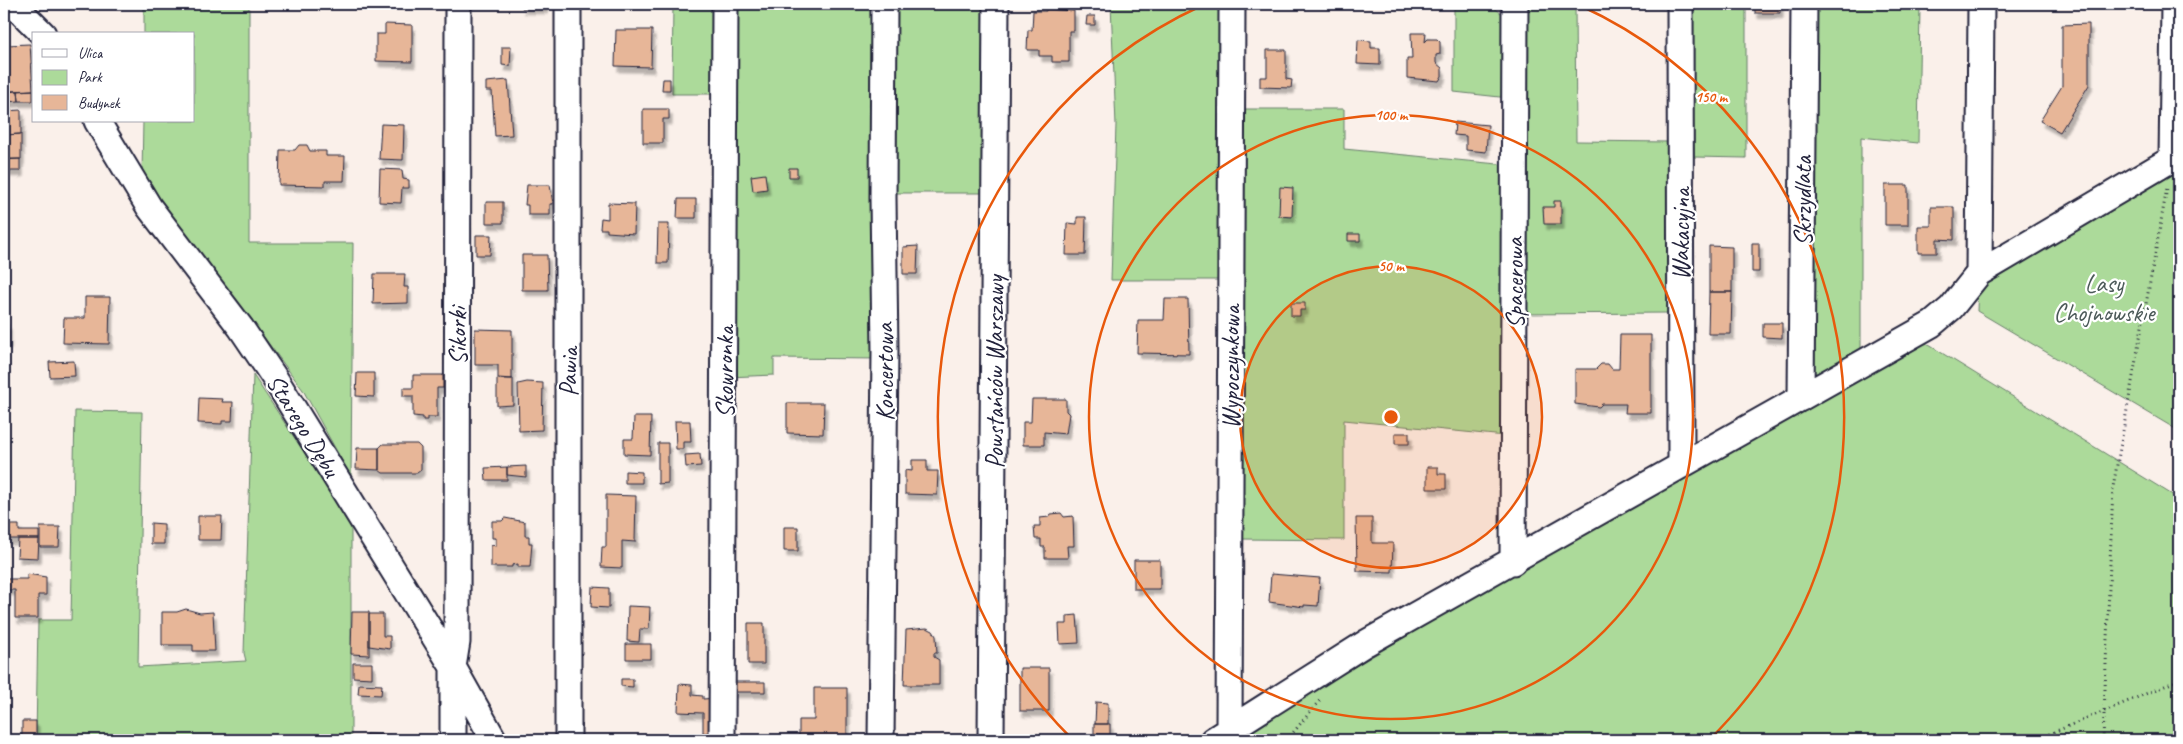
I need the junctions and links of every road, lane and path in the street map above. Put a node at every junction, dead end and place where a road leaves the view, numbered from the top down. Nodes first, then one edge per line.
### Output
1 (13, 4) edge
2 (458, 4) edge
3 (568, 4) edge
4 (726, 4) edge
5 (884, 4) edge
6 (996, 4) edge
7 (1232, 4) edge
8 (1515, 4) edge
9 (1680, 4) edge
10 (1804, 4) edge
11 (1982, 4) edge
12 (2174, 4) edge
13 (41, 32) edge
14 (98, 122) edge
15 (2172, 159) junction
16 (1980, 273) junction
17 (1800, 398) junction
18 (1681, 465) junction
19 (1513, 562) junction
20 (453, 667) junction
21 (2179, 680) edge
22 (2104, 710) junction
23 (1221, 735) edge
24 (452, 740) edge
25 (494, 740) edge
26 (568, 740) edge
27 (722, 740) edge
28 (881, 740) edge
29 (991, 740) edge
30 (2035, 740) edge
31 (2103, 740) edge

1 - 13 street
2 - 20 street, Sikorki
3 - 26 street, Pawia
4 - 27 street, Skowronka
5 - 28 street, Koncertowa
6 - 29 street, Powstańców Warszawy
7 - 23 street, Wypoczynkowa
8 - 19 street, Spacerowa
9 - 18 street, Wakacyjna
10 - 17 street, Skrzydlata
11 - 16 street
12 - 15 street
14 - 20 street, Starego Dębu
15 - 16 street
15 - 22 path
16 - 17 street
17 - 18 street
18 - 19 street
19 - 23 street
20 - 24 street, Sikorki
20 - 25 street, Starego Dębu
21 - 22 path
22 - 30 path
22 - 31 path

